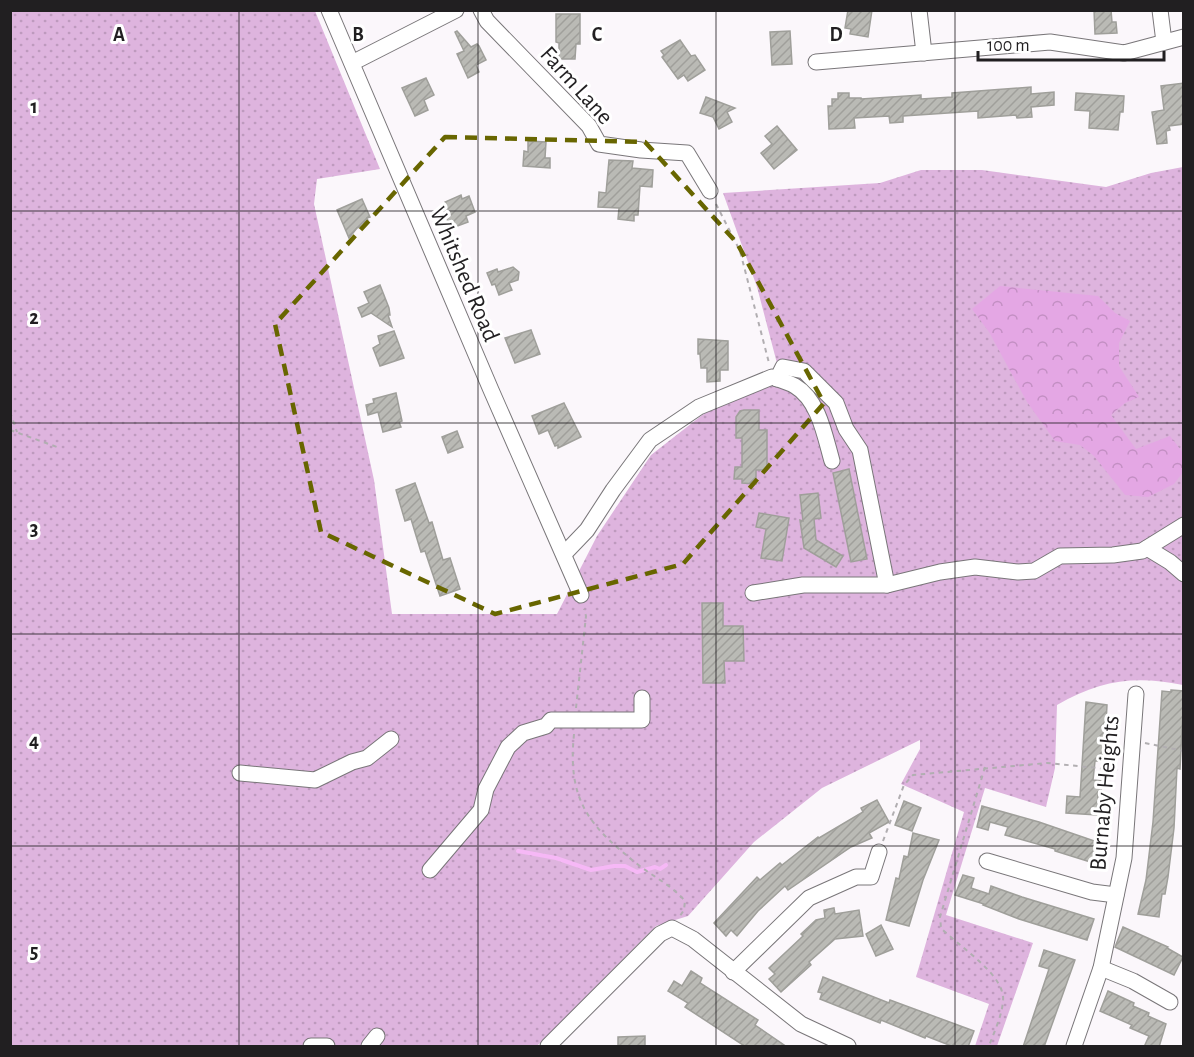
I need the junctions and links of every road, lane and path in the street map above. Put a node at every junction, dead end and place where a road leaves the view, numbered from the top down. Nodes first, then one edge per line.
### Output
1 (328, 10) edge
2 (456, 10) edge
3 (481, 10) edge
4 (919, 10) edge
5 (1160, 10) edge
6 (1184, 37) edge
7 (1164, 42) junction
8 (924, 52) junction
9 (816, 62) dead end
10 (352, 63) junction
11 (710, 191) joint
12 (775, 378) junction
13 (10, 412) edge
14 (10, 430) edge
15 (17, 432) junction
16 (57, 447) dead end
17 (832, 461) dead end
18 (1184, 525) edge
19 (1147, 548) junction
20 (564, 554) junction
21 (1184, 574) edge
22 (887, 585) junction
23 (753, 593) dead end
24 (581, 595) joint
25 (1136, 694) dead end
26 (642, 698) dead end
27 (575, 720) junction
28 (391, 739) dead end
29 (1133, 740) junction
30 (1184, 751) edge
31 (985, 767) junction
32 (1131, 771) junction
33 (240, 773) dead end
34 (879, 852) joint
35 (987, 861) dead end
36 (429, 870) dead end
37 (1116, 895) junction
38 (672, 928) junction
39 (1101, 968) junction
40 (733, 972) junction
41 (1170, 1002) dead end
42 (310, 1047) edge
43 (327, 1047) edge
44 (548, 1047) edge
45 (848, 1047) edge
46 (989, 1047) edge
47 (1074, 1047) edge

1 - 10 street, Whitshed Road
2 - 10 street
3 - 11 street, Farm Lane
4 - 8 street
5 - 7 street
6 - 7 street
7 - 8 street
8 - 9 street
10 - 20 street, Whitshed Road
11 - 12 path
12 - 17 street
12 - 20 street
12 - 22 street
13 - 15 path
14 - 15 path
15 - 16 path
18 - 19 street
19 - 21 street
19 - 22 street
20 - 24 street, Whitshed Road
22 - 23 street
24 - 27 path
25 - 29 street, Burnaby Heights
26 - 27 street
27 - 36 street
27 - 38 path
28 - 33 street
29 - 30 path
29 - 32 street, Burnaby Heights
31 - 32 path
31 - 34 path
31 - 46 path
32 - 37 street, Burnaby Heights
34 - 40 street
35 - 37 street, Burnaby Heights
37 - 39 street, Burnaby Heights
38 - 40 street
38 - 44 street
39 - 41 street
39 - 47 street, Burnaby Heights
40 - 45 street
42 - 43 street

